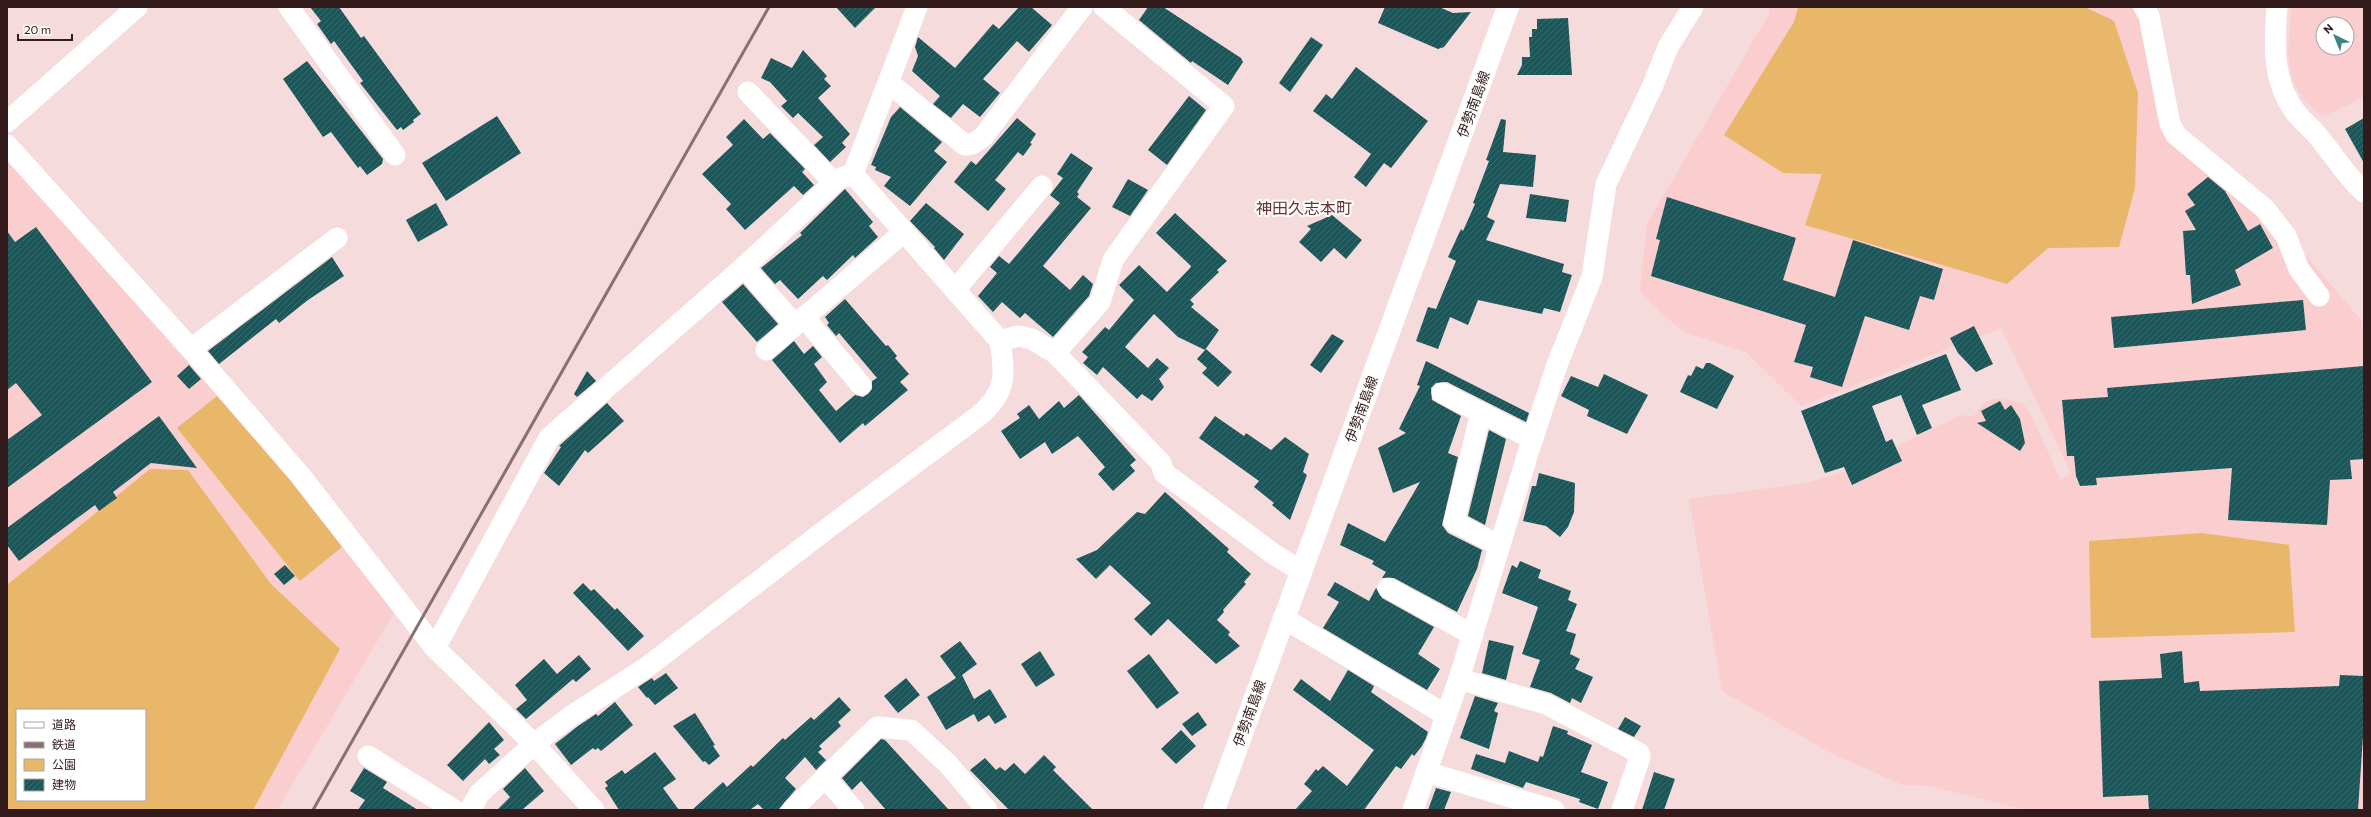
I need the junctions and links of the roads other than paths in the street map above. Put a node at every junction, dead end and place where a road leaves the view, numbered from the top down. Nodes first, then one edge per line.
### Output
1 (289, 7) edge
2 (917, 7) edge
3 (1082, 7) edge
4 (1104, 7) edge
5 (1508, 7) edge
6 (1693, 7) edge
7 (2144, 7) edge
8 (2277, 7) edge
9 (134, 8) edge
10 (888, 82) junction
11 (748, 92) dead end
12 (7, 122) edge
13 (7, 145) edge
14 (395, 155) dead end
15 (853, 174) junction
16 (834, 183) junction
17 (1042, 186) dead end
18 (2364, 192) edge
19 (904, 232) junction
20 (337, 238) dead end
21 (744, 267) junction
22 (955, 290) junction
23 (2319, 296) dead end
24 (799, 321) junction
25 (1000, 341) junction
26 (191, 349) junction
27 (766, 350) dead end
28 (1056, 353) junction
29 (861, 385) dead end
30 (1442, 393) dead end
31 (1481, 413) junction
32 (1533, 439) junction
33 (1500, 546) junction
34 (1301, 571) junction
35 (1388, 588) dead end
36 (1284, 618) junction
37 (1473, 635) junction
38 (435, 648) junction
39 (1459, 679) junction
40 (1446, 715) junction
41 (534, 744) junction
42 (368, 756) dead end
43 (1426, 772) junction
44 (825, 778) junction
45 (454, 810) edge
46 (470, 810) edge
47 (594, 810) edge
48 (792, 810) edge
49 (854, 810) edge
50 (987, 810) edge
51 (1214, 810) edge
52 (1414, 810) edge
53 (1554, 810) edge
54 (1622, 810) edge

1 - 14 street
2 - 10 street
3 - 10 street
4 - 28 street
5 - 34 main road, 伊勢南島線
6 - 32 street
7 - 23 street
8 - 18 street
9 - 12 street
10 - 15 street
11 - 16 street
13 - 26 street
15 - 16 street
15 - 19 street
16 - 21 street
17 - 22 street
19 - 22 street
19 - 24 street
20 - 26 street
21 - 24 street
21 - 38 street
22 - 25 street
24 - 27 street
24 - 29 street
25 - 28 street
25 - 41 street
26 - 38 street
28 - 34 street
30 - 31 street
31 - 32 street
31 - 33 street
32 - 33 street
33 - 37 street
34 - 36 main road, 伊勢南島線
35 - 37 street
36 - 40 street
36 - 51 main road, 伊勢南島線
37 - 39 street
38 - 41 street
39 - 40 street
39 - 54 street
40 - 43 street
41 - 46 street
41 - 47 street
42 - 45 street
43 - 52 street
43 - 53 street
44 - 48 street
44 - 49 street
44 - 50 street

